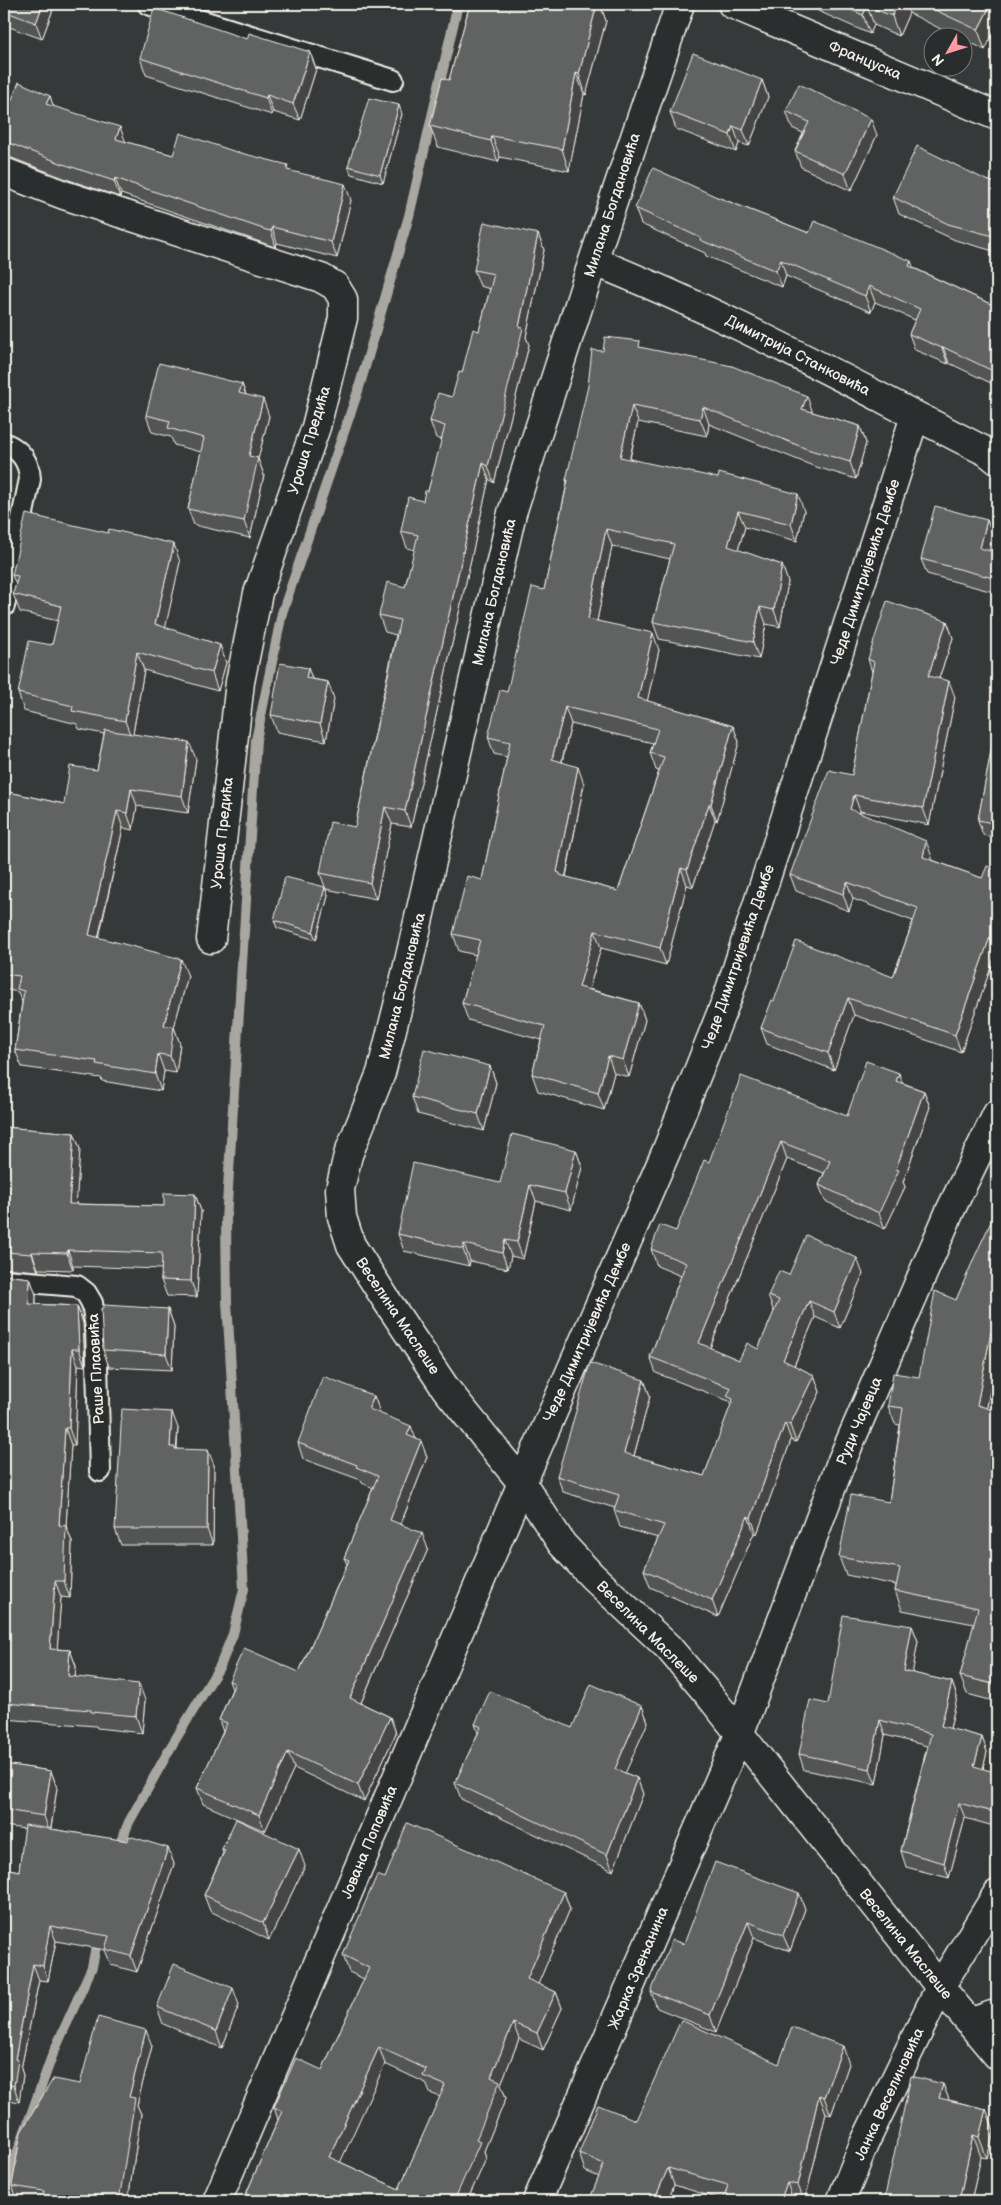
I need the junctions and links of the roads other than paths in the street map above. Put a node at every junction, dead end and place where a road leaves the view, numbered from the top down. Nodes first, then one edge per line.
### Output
1 (148, 4) edge
2 (680, 4) edge
3 (732, 4) edge
4 (770, 11) edge
5 (393, 80) dead end
6 (997, 116) edge
7 (4, 172) edge
8 (594, 261) junction
9 (916, 416) junction
10 (4, 443) edge
11 (997, 460) edge
12 (4, 606) edge
13 (211, 939) dead end
14 (997, 1114) edge
15 (340, 1188) joint
16 (4, 1280) edge
17 (100, 1471) dead end
18 (522, 1483) junction
19 (739, 1735) junction
20 (997, 1894) edge
21 (940, 1987) junction
22 (997, 2015) edge
23 (970, 2023) junction
24 (997, 2055) edge
25 (217, 2201) edge
26 (537, 2201) edge
27 (841, 2201) edge

1 - 5 lane
2 - 8 street, Милана Богдановића
3 - 4 street, Француска
4 - 6 street, Француска
7 - 13 street, Уроша Предића
8 - 9 street, Димитрија Станковића
8 - 15 street, Милана Богдановића
9 - 11 street, Димитрија Станковића
9 - 18 street, Чеде Димитријевића Дембе
10 - 12 lane
14 - 19 street, Руди Чајевца
15 - 18 street, Веселина Маслеше
16 - 17 lane, Раше Плаовића
18 - 19 street, Веселина Маслеше
18 - 25 street, Јована Поповића
19 - 21 street, Веселина Маслеше
19 - 26 street, Жарка Зрењанина
20 - 21 street, Јанка Веселиновића
21 - 23 street, Веселина Маслеше
21 - 27 street, Јанка Веселиновића
22 - 23 street
23 - 24 street, Веселина Маслеше

